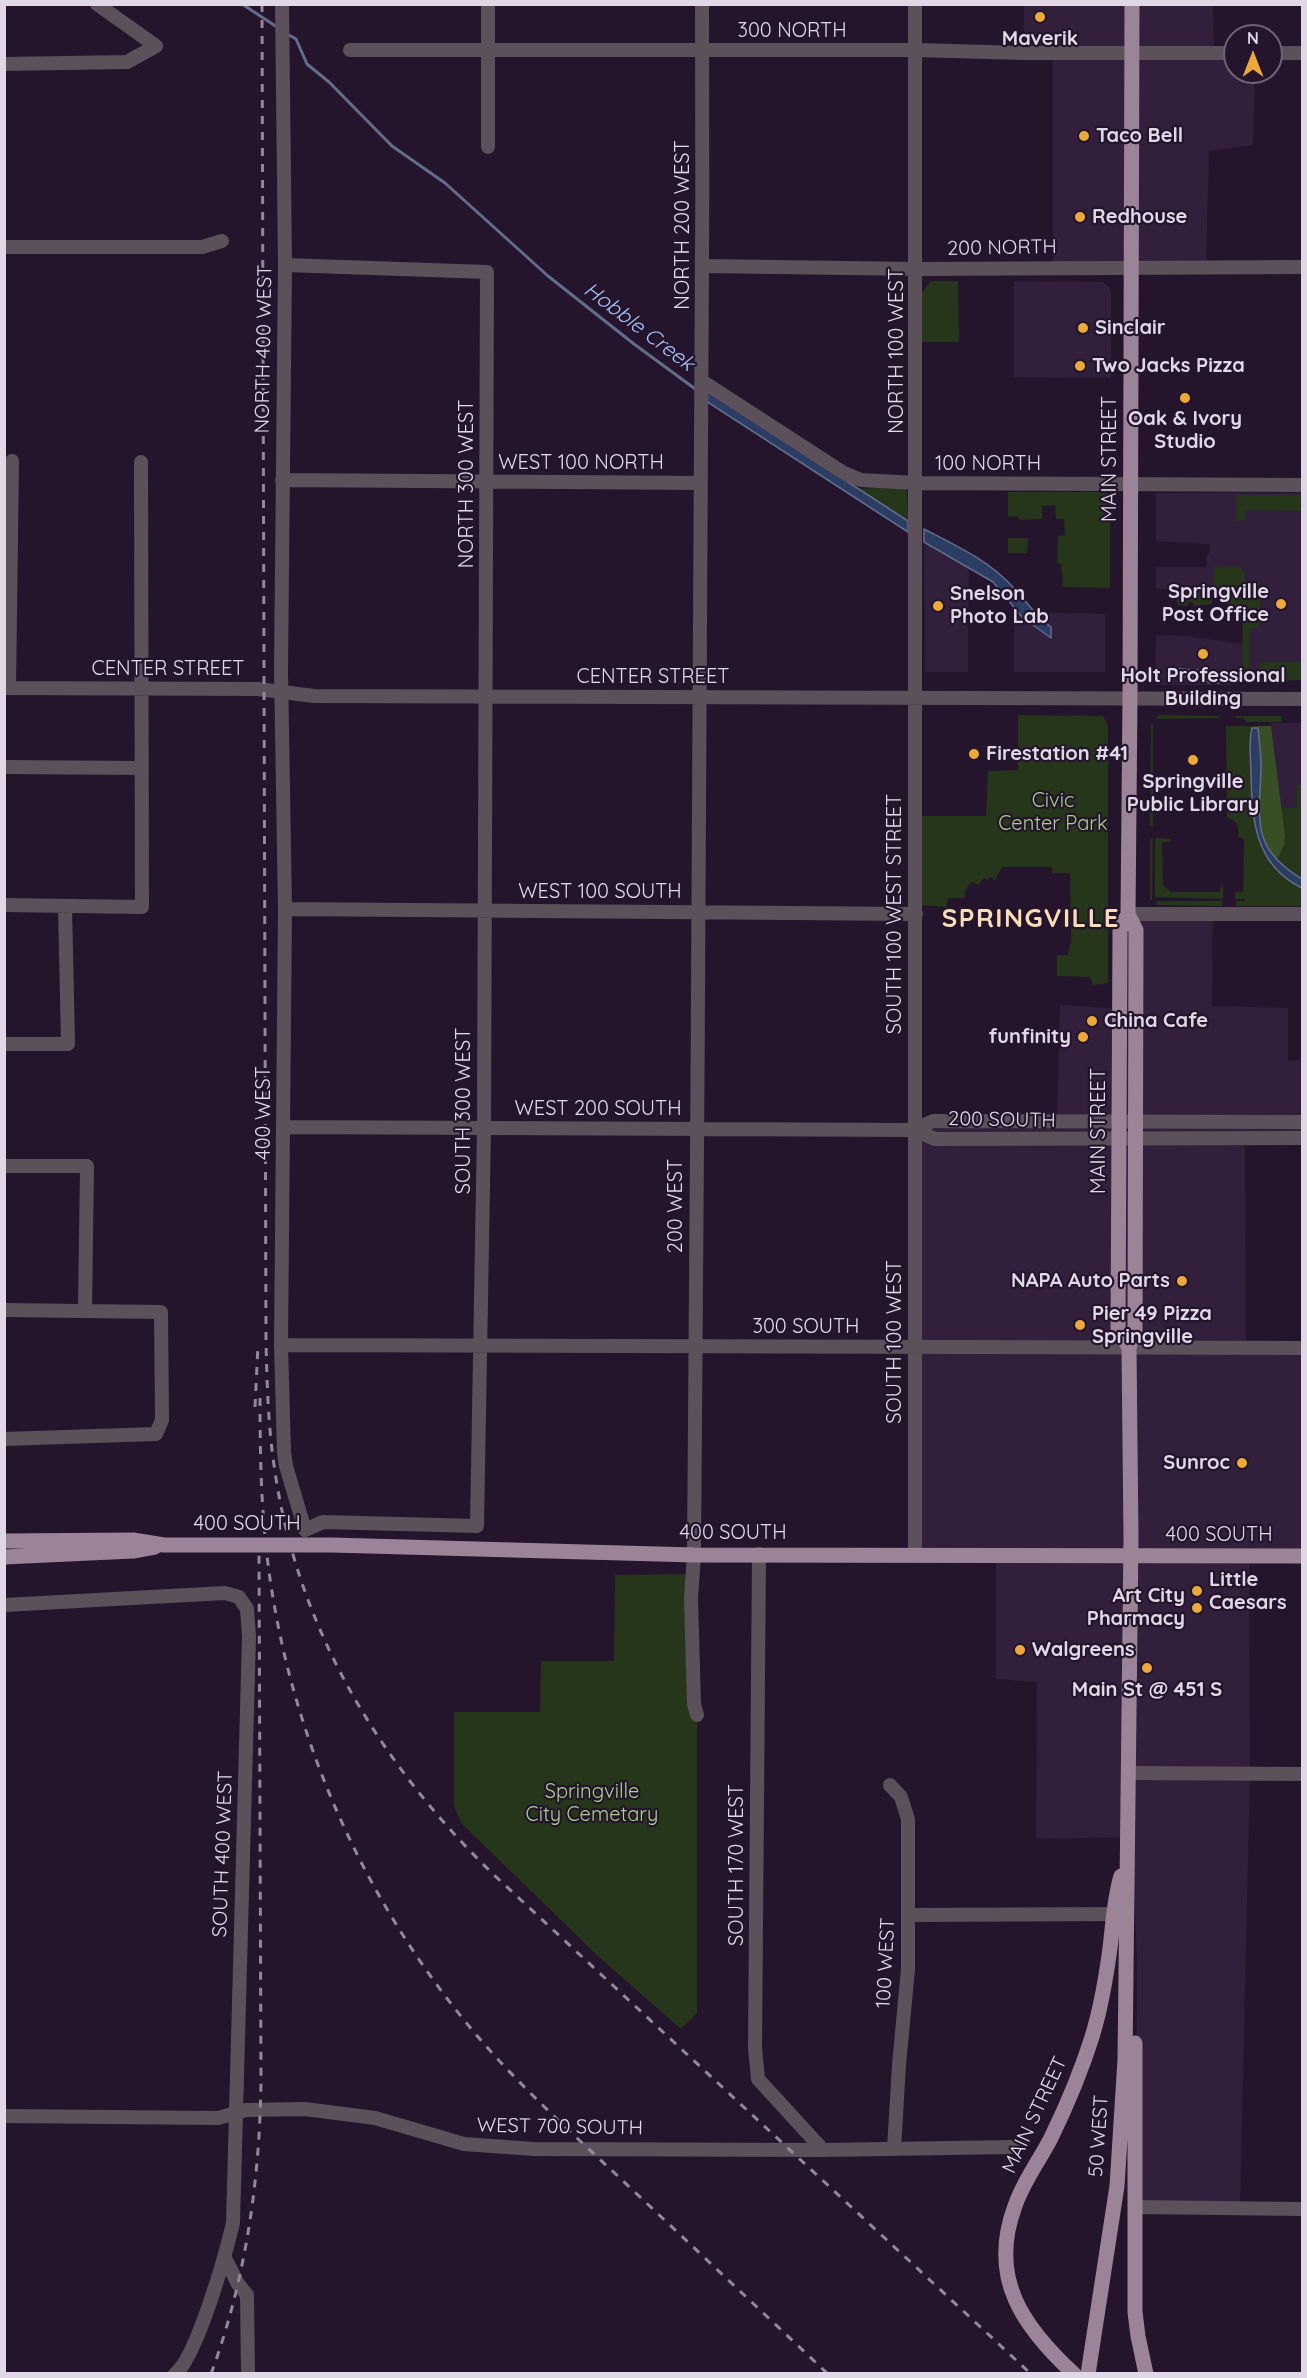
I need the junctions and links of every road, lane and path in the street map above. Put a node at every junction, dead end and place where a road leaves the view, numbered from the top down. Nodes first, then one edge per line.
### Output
1 (97, 4) edge
2 (282, 4) edge
3 (488, 4) edge
4 (702, 4) edge
5 (915, 4) edge
6 (1132, 4) edge
7 (350, 50) dead end
8 (488, 50) junction
9 (702, 50) junction
10 (915, 50) junction
11 (1132, 53) junction
12 (1223, 53) edge
13 (1283, 53) edge
14 (1302, 53) edge
15 (4, 64) edge
16 (488, 147) dead end
17 (222, 241) dead end
18 (4, 247) edge
19 (285, 265) junction
20 (703, 266) junction
21 (1132, 266) junction
22 (1302, 267) edge
23 (916, 269) junction
24 (702, 381) junction
25 (12, 461) dead end
26 (141, 462) dead end
27 (282, 480) junction
28 (486, 482) junction
29 (701, 483) junction
30 (916, 483) junction
31 (1131, 484) junction
32 (1302, 485) edge
33 (140, 687) junction
34 (7, 688) edge
35 (281, 694) junction
36 (486, 696) junction
37 (699, 697) junction
38 (915, 697) junction
39 (1130, 698) junction
40 (1302, 699) edge
41 (4, 766) edge
42 (141, 768) junction
43 (4, 906) edge
44 (65, 906) junction
45 (285, 909) junction
46 (485, 911) junction
47 (699, 912) junction
48 (916, 914) junction
49 (1128, 914) junction
50 (1302, 914) edge
51 (4, 1044) edge
52 (1302, 1122) edge
53 (1128, 1123) junction
54 (283, 1127) junction
55 (484, 1128) junction
56 (696, 1128) junction
57 (914, 1130) junction
58 (1302, 1138) edge
59 (1128, 1140) junction
60 (4, 1166) edge
61 (4, 1310) edge
62 (85, 1311) junction
63 (281, 1345) junction
64 (481, 1346) junction
65 (915, 1346) junction
66 (695, 1347) junction
67 (1128, 1347) junction
68 (1302, 1348) edge
69 (4, 1439) edge
70 (477, 1526) joint
71 (305, 1530) joint
72 (4, 1541) edge
73 (164, 1545) junction
74 (759, 1554) junction
75 (915, 1554) junction
76 (694, 1555) junction
77 (1302, 1556) edge
78 (4, 1557) edge
79 (1130, 1557) junction
80 (4, 1605) edge
81 (698, 1715) dead end
82 (1128, 1773) junction
83 (1302, 1774) edge
84 (890, 1785) dead end
85 (1123, 1910) junction
86 (909, 1915) junction
87 (236, 2114) junction
88 (4, 2116) edge
89 (1013, 2147) dead end
90 (894, 2149) junction
91 (823, 2151) junction
92 (1136, 2207) junction
93 (1302, 2209) edge
94 (225, 2258) junction
95 (175, 2373) edge
96 (248, 2373) edge
97 (1074, 2373) edge
98 (1088, 2373) edge
99 (1146, 2373) edge

1 - 15 street
2 - 19 street, NORTH 400 WEST
3 - 8 street
4 - 9 street, NORTH 200 WEST
5 - 10 street, NORTH 100 WEST
6 - 11 main road, MAIN STREET
7 - 8 street, 300 NORTH
8 - 9 street, 300 NORTH
8 - 16 street
9 - 10 street, 300 NORTH
9 - 20 street, NORTH 200 WEST
10 - 11 street, 300 NORTH
10 - 23 street, NORTH 100 WEST
11 - 12 street, 300 NORTH
11 - 21 main road, MAIN STREET
13 - 14 street
17 - 18 street
19 - 27 street, NORTH 400 WEST
19 - 28 street, NORTH 300 WEST
20 - 23 street, 200 NORTH
20 - 24 street, NORTH 200 WEST
21 - 22 street, 200 NORTH
21 - 23 street, 200 NORTH
21 - 31 main road, MAIN STREET
23 - 30 street, NORTH 100 WEST
24 - 29 street, NORTH 200 WEST
24 - 30 street, 100 NORTH
25 - 34 street
26 - 33 street
27 - 28 street, WEST 100 NORTH
27 - 35 street, NORTH 400 WEST
28 - 29 street, WEST 100 NORTH
28 - 36 street, NORTH 300 WEST
29 - 37 street, NORTH 200 WEST
30 - 31 street, 100 NORTH
30 - 38 street, NORTH 100 WEST
31 - 32 street, 100 NORTH
31 - 39 main road, MAIN STREET
33 - 34 street, CENTER STREET
33 - 35 street, CENTER STREET
33 - 42 street
35 - 36 street, CENTER STREET
35 - 45 street, 400 WEST
36 - 37 street, CENTER STREET
36 - 46 street, SOUTH 300 WEST
37 - 38 street, CENTER STREET
37 - 47 street, 200 WEST
38 - 39 street, CENTER STREET
38 - 48 street, SOUTH 100 WEST STREET
39 - 40 street, CENTER STREET
39 - 49 main road, MAIN STREET
41 - 42 street
42 - 44 street
43 - 44 street
44 - 51 street
45 - 46 street, WEST 100 SOUTH
45 - 54 street, 400 WEST
46 - 47 street, WEST 100 SOUTH
46 - 55 street, SOUTH 300 WEST
47 - 48 street, WEST 100 SOUTH
47 - 56 street, 200 WEST
48 - 57 street, SOUTH 100 WEST STREET
49 - 50 street
49 - 53 main road, MAIN STREET
52 - 53 street, 200 SOUTH
53 - 57 street, 200 SOUTH
53 - 59 main road, MAIN STREET
54 - 55 street, WEST 200 SOUTH
54 - 63 street, 400 WEST
55 - 56 street, WEST 200 SOUTH
55 - 64 street, SOUTH 300 WEST
56 - 57 street, WEST 200 SOUTH
56 - 66 street, 200 WEST
57 - 59 street, 200 SOUTH
57 - 65 street, SOUTH 100 WEST
58 - 59 street, 200 SOUTH
59 - 67 main road, MAIN STREET
60 - 62 street
61 - 62 street
62 - 69 street
63 - 64 street, 300 SOUTH
63 - 71 street, 400 WEST
64 - 66 street, 300 SOUTH
64 - 70 street, SOUTH 300 WEST
65 - 66 street, 300 SOUTH
65 - 67 street, 300 SOUTH
65 - 75 street, SOUTH 100 WEST
66 - 76 street, 200 WEST
67 - 68 street, 300 SOUTH
67 - 79 main road, MAIN STREET
70 - 71 street, 400 SOUTH
72 - 73 main road, 400 SOUTH
73 - 76 main road, 400 SOUTH
73 - 78 main road, 400 SOUTH
74 - 75 main road, 400 SOUTH
74 - 76 main road, 400 SOUTH
74 - 91 street, SOUTH 170 WEST
75 - 79 main road, 400 SOUTH
76 - 81 street, 200 WEST
77 - 79 main road, 400 SOUTH
79 - 82 main road, MAIN STREET
80 - 87 street, SOUTH 400 WEST
82 - 83 street
82 - 85 main road, MAIN STREET
84 - 86 street, 100 WEST
85 - 86 street
85 - 92 main road, MAIN STREET
85 - 97 main road, MAIN STREET
85 - 98 main road, 50 WEST
86 - 90 street, 100 WEST
87 - 88 street, WEST 700 SOUTH
87 - 91 street, WEST 700 SOUTH
87 - 94 street, SOUTH 400 WEST
89 - 90 street, WEST 700 SOUTH
90 - 91 street, WEST 700 SOUTH
92 - 93 street
92 - 99 main road, MAIN STREET
94 - 95 street, SOUTH 400 WEST
94 - 96 street

